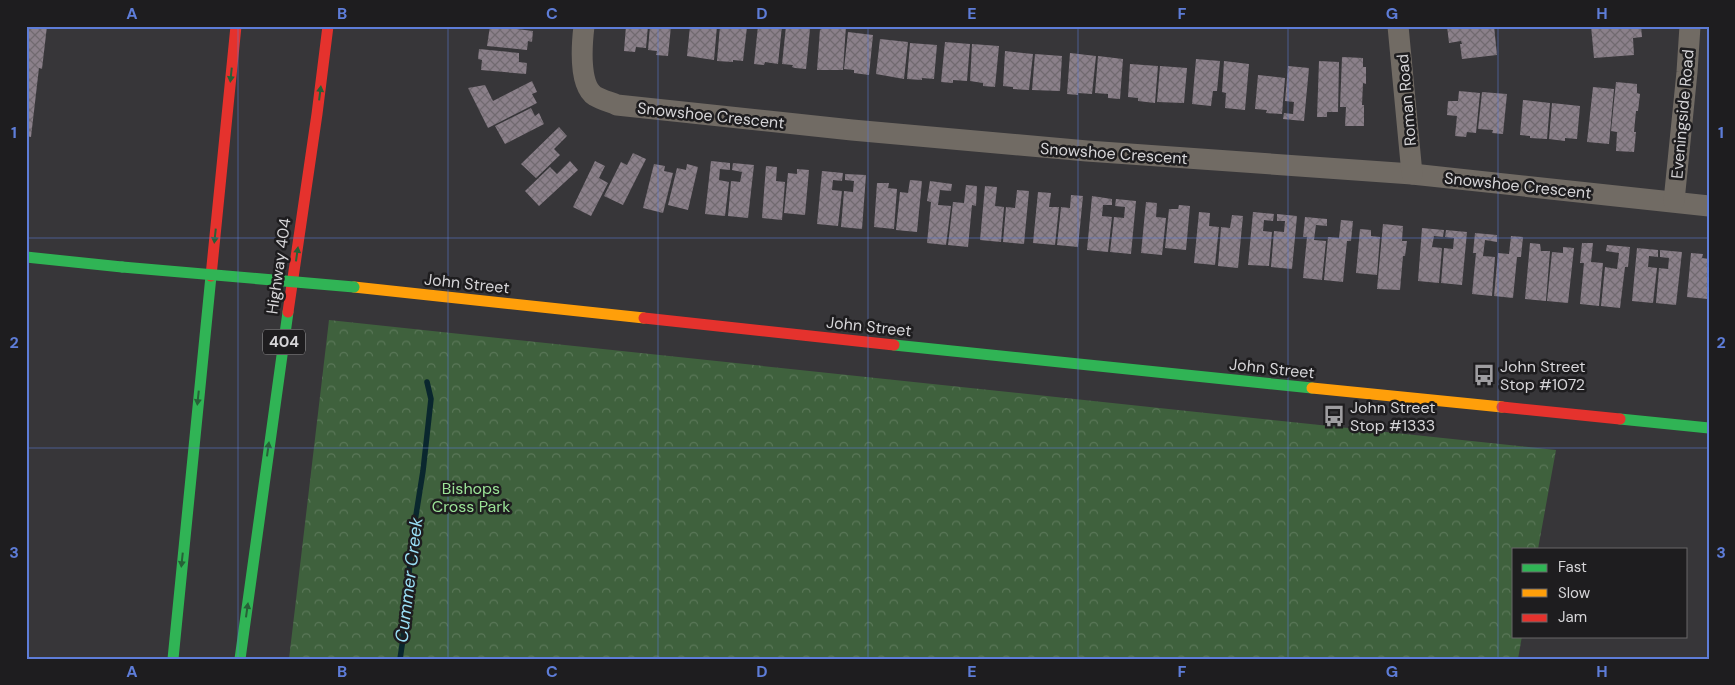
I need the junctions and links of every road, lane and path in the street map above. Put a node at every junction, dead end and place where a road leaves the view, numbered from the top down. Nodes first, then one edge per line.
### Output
1 (236, 26) edge
2 (328, 26) edge
3 (584, 26) edge
4 (1398, 26) edge
5 (1690, 26) edge
6 (1412, 174) junction
7 (1674, 202) junction
8 (1709, 206) edge
9 (26, 258) edge
10 (1709, 428) edge
11 (173, 659) edge
12 (240, 659) edge

1 -> 11 main road
12 -> 2 main road, Highway 404 / 404
3 - 6 street, Snowshoe Crescent
4 - 6 street, Roman Road
5 - 7 street, Eveningside Road
6 - 7 street, Snowshoe Crescent
7 - 8 street, Snowshoe Crescent
9 - 10 main road, John Street, bridge

